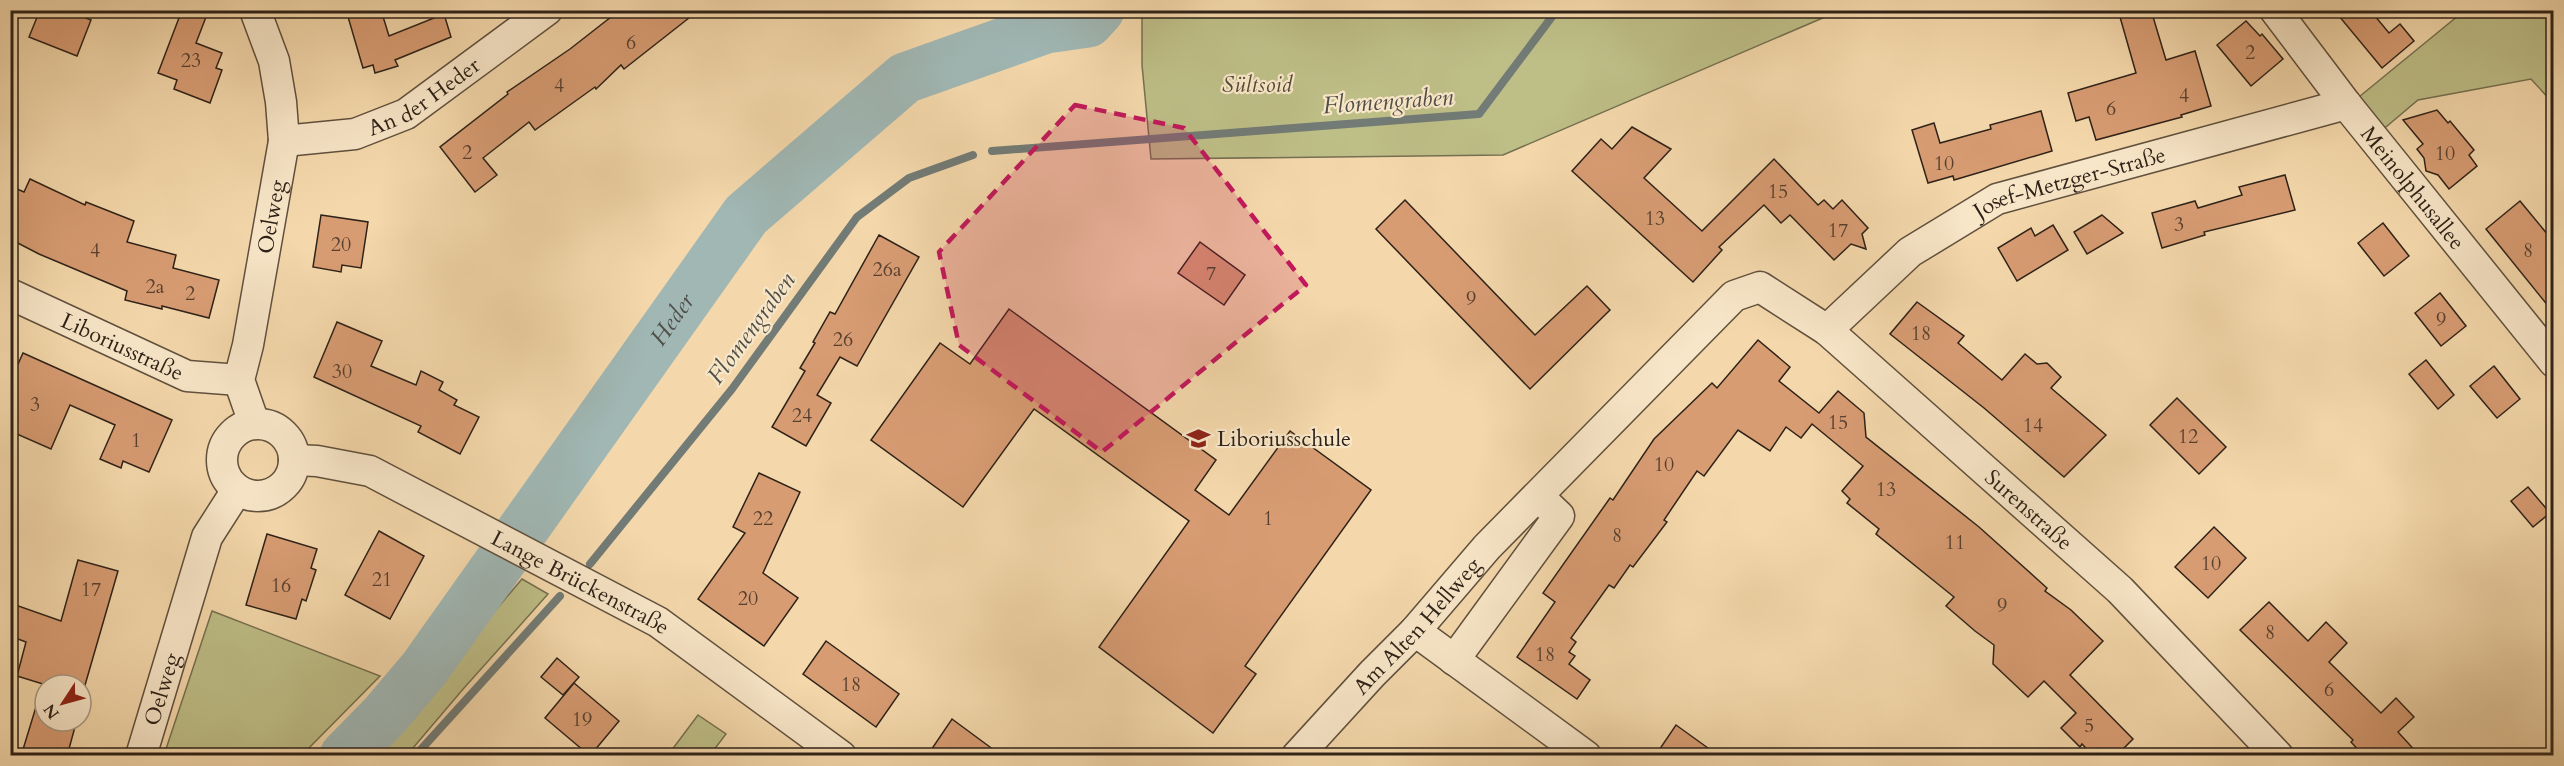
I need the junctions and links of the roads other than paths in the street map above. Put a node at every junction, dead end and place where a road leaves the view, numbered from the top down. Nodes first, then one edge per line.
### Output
1 (255, 10) edge
2 (547, 10) edge
3 (2275, 10) edge
4 (2346, 105) junction
5 (284, 141) junction
6 (1760, 287) joint
7 (10, 294) edge
8 (1827, 330) junction
9 (2553, 362) edge
10 (239, 380) junction
11 (254, 423) junction
12 (294, 460) junction
13 (237, 490) junction
14 (1538, 496) junction
15 (1415, 631) junction
16 (1454, 660) junction
17 (141, 756) edge
18 (842, 756) edge
19 (1297, 756) edge
20 (1586, 756) edge
21 (2278, 756) edge

1 - 5 street, Oelweg
2 - 5 street, An der Heder
3 - 4 street, Meinolphusallee
4 - 8 street, Josef-Metzger-Straße
4 - 9 street, Meinolphusallee
5 - 10 street, Oelweg
6 - 8 street, Surenstraße
6 - 14 street, Am Alten Hellweg
7 - 10 street, Liboriusstraße
8 - 21 street, Surenstraße
10 - 11 street
11 - 12 street
11 - 13 street
12 - 13 street
12 - 18 street, Lange Brückenstraße
13 - 17 street, Oelweg
14 - 15 street, Am Alten Hellweg
14 - 16 street, Am Alten Hellweg
15 - 16 street
15 - 19 street, Am Alten Hellweg
16 - 20 street

